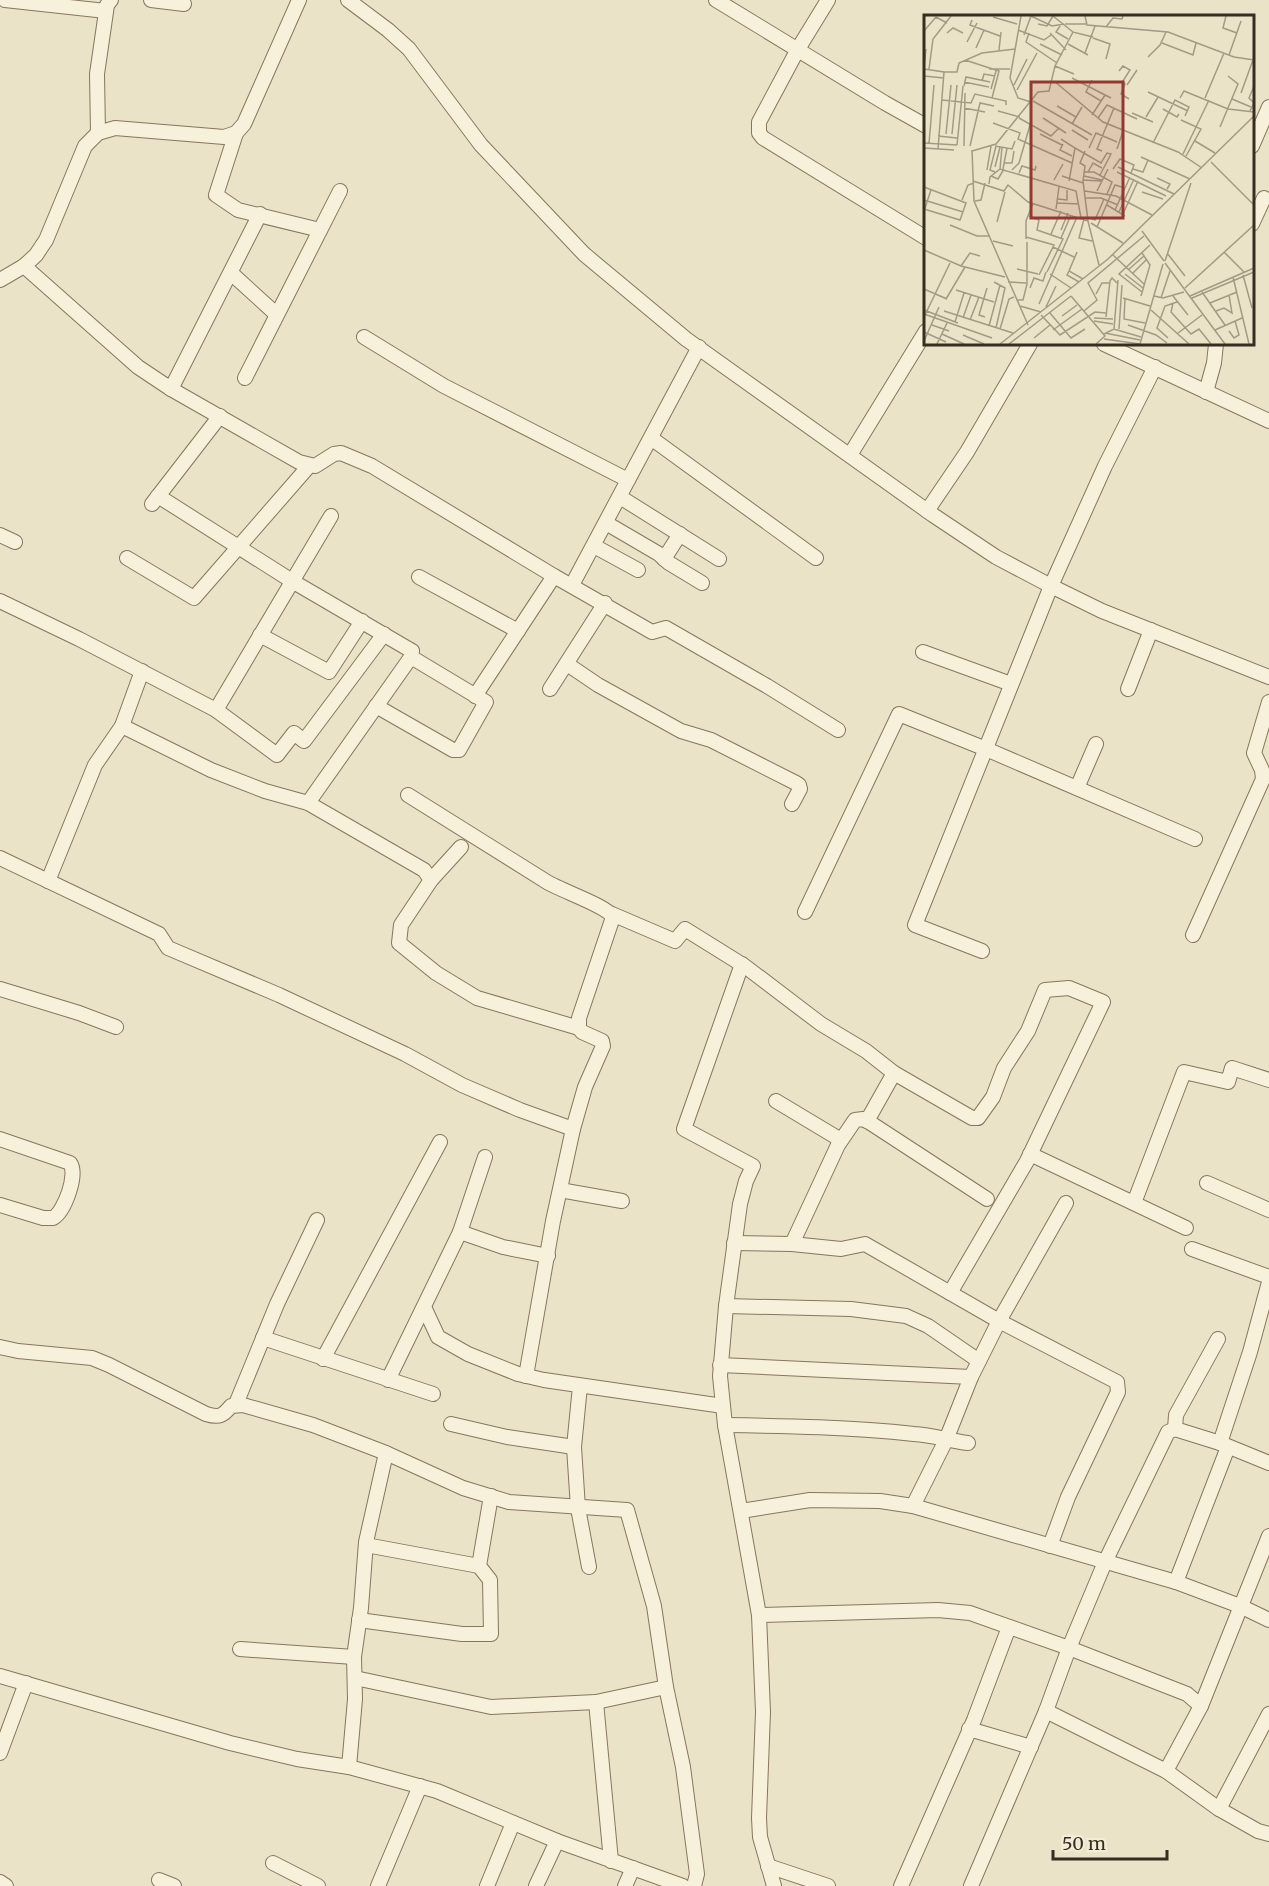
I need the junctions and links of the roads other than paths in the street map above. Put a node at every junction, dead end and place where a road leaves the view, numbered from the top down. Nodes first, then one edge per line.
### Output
1 (5, 0) edge
2 (152, 0) edge
3 (299, 0) edge
4 (348, 0) edge
5 (716, 0) edge
6 (828, 0) edge
7 (52, 3) edge
8 (184, 4) dead end
9 (109, 6) edge
10 (798, 49) junction
11 (1269, 107) edge
12 (924, 125) edge
13 (98, 133) junction
14 (236, 133) junction
15 (1254, 141) edge
16 (340, 191) dead end
17 (1262, 196) edge
18 (260, 214) junction
19 (1254, 218) edge
20 (320, 230) junction
21 (924, 237) edge
22 (24, 266) junction
23 (231, 273) junction
24 (0, 280) edge
25 (276, 314) junction
26 (924, 334) edge
27 (364, 337) dead end
28 (1029, 345) edge
29 (1106, 345) edge
30 (1216, 345) edge
31 (699, 347) junction
32 (1155, 368) junction
33 (245, 378) dead end
34 (171, 388) junction
35 (1206, 392) junction
36 (220, 416) junction
37 (1269, 421) edge
38 (651, 438) junction
39 (850, 455) junction
40 (309, 466) junction
41 (628, 480) junction
42 (620, 497) junction
43 (927, 511) junction
44 (331, 516) dead end
45 (606, 523) junction
46 (0, 534) edge
47 (680, 534) junction
48 (15, 542) dead end
49 (594, 546) junction
50 (238, 547) junction
51 (127, 558) dead end
52 (816, 558) dead end
53 (664, 559) junction
54 (719, 559) dead end
55 (638, 570) dead end
56 (554, 576) junction
57 (419, 577) dead end
58 (292, 581) junction
59 (702, 583) dead end
60 (572, 585) junction
61 (1051, 586) junction
62 (0, 602) edge
63 (605, 603) junction
64 (362, 621) junction
65 (518, 630) junction
66 (1151, 630) junction
67 (260, 634) junction
68 (384, 634) junction
69 (923, 652) dead end
70 (411, 657) junction
71 (337, 660) junction
72 (567, 664) junction
73 (142, 671) junction
74 (355, 673) junction
75 (1269, 676) edge
76 (1011, 684) junction
77 (550, 689) dead end
78 (1128, 689) dead end
79 (475, 696) junction
80 (1269, 702) edge
81 (376, 706) junction
82 (216, 710) junction
83 (122, 726) junction
84 (838, 730) dead end
85 (1096, 744) dead end
86 (986, 749) junction
87 (1077, 788) junction
88 (408, 795) dead end
89 (308, 803) junction
90 (792, 804) dead end
91 (1195, 839) dead end
92 (461, 848) dead end
93 (0, 858) edge
94 (431, 880) junction
95 (48, 881) junction
96 (805, 912) dead end
97 (612, 914) junction
98 (1192, 935) dead end
99 (982, 951) dead end
100 (742, 963) junction
101 (0, 989) edge
102 (116, 1027) dead end
103 (579, 1028) junction
104 (894, 1074) junction
105 (1269, 1080) edge
106 (776, 1101) dead end
107 (867, 1121) junction
108 (573, 1130) junction
109 (0, 1139) edge
110 (841, 1140) junction
111 (440, 1142) dead end
112 (1030, 1154) junction
113 (485, 1157) dead end
114 (1207, 1183) dead end
115 (560, 1190) junction
116 (987, 1199) dead end
117 (622, 1201) dead end
118 (1066, 1203) dead end
119 (1134, 1203) junction
120 (0, 1206) edge
121 (1269, 1210) edge
122 (316, 1220) dead end
123 (1186, 1228) dead end
124 (460, 1232) junction
125 (734, 1242) junction
126 (792, 1244) junction
127 (1192, 1249) dead end
128 (548, 1256) junction
129 (1269, 1276) edge
130 (1269, 1282) edge
131 (950, 1293) junction
132 (726, 1306) junction
133 (424, 1307) junction
134 (999, 1321) junction
135 (263, 1338) junction
136 (1218, 1339) dead end
137 (0, 1347) edge
138 (323, 1359) junction
139 (979, 1361) junction
140 (720, 1365) junction
141 (526, 1376) junction
142 (971, 1377) junction
143 (388, 1380) junction
144 (580, 1386) junction
145 (433, 1394) dead end
146 (236, 1404) junction
147 (723, 1406) junction
148 (451, 1424) dead end
149 (725, 1425) junction
150 (1175, 1429) junction
151 (946, 1440) junction
152 (968, 1443) dead end
153 (1224, 1445) junction
154 (574, 1447) junction
155 (386, 1453) junction
156 (1269, 1462) edge
157 (491, 1496) junction
158 (913, 1506) junction
159 (578, 1508) junction
160 (741, 1511) junction
161 (1269, 1536) edge
162 (366, 1545) junction
163 (1050, 1546) junction
164 (1105, 1562) junction
165 (479, 1566) junction
166 (589, 1567) dead end
167 (1176, 1582) junction
168 (1240, 1606) junction
169 (759, 1615) junction
170 (358, 1620) junction
171 (1269, 1620) edge
172 (1009, 1627) junction
173 (1069, 1648) junction
174 (240, 1649) dead end
175 (354, 1657) junction
176 (0, 1676) edge
177 (354, 1678) junction
178 (26, 1683) junction
179 (666, 1687) junction
180 (596, 1702) junction
181 (1201, 1706) junction
182 (1046, 1711) junction
183 (1269, 1714) edge
184 (969, 1729) junction
185 (1031, 1747) junction
186 (0, 1753) edge
187 (349, 1767) junction
188 (1166, 1771) junction
189 (420, 1786) junction
190 (1219, 1809) junction
191 (513, 1823) junction
192 (1269, 1834) edge
193 (557, 1841) junction
194 (611, 1861) junction
195 (273, 1863) dead end
196 (768, 1866) junction
197 (633, 1868) junction
198 (159, 1880) dead end
199 (0, 1882) edge
200 (6, 1886) edge
201 (174, 1886) edge
202 (318, 1886) edge
203 (378, 1886) edge
204 (487, 1886) edge
205 (536, 1886) edge
206 (625, 1886) edge
207 (683, 1886) edge
208 (694, 1886) edge
209 (774, 1886) edge
210 (828, 1886) edge
211 (900, 1886) edge
212 (971, 1886) edge

1 - 7 street
2 - 8 street
3 - 14 street
4 - 31 street
5 - 10 street
6 - 10 street
7 - 9 street
9 - 13 street
10 - 12 street
10 - 21 street
11 - 15 street
13 - 14 street
13 - 22 street
14 - 18 street
16 - 20 street
17 - 19 street
18 - 20 street
18 - 23 street
20 - 25 street
22 - 24 street
22 - 34 street
23 - 25 street
23 - 34 street
25 - 33 street
26 - 39 street
27 - 41 street
28 - 43 street
29 - 32 street
30 - 35 street
31 - 38 street
31 - 39 street
32 - 35 street
32 - 61 street
34 - 36 street
35 - 37 street
36 - 40 street
36 - 50 street
38 - 41 street
38 - 52 street
39 - 43 street
40 - 50 street
40 - 56 street
41 - 42 street
42 - 45 street
42 - 47 street
43 - 61 street
44 - 58 street
45 - 49 street
45 - 53 street
46 - 48 street
47 - 53 street
47 - 54 street
49 - 55 street
49 - 60 street
50 - 51 street
50 - 58 street
53 - 59 street
56 - 60 street
56 - 65 street
57 - 65 street
58 - 64 street
58 - 67 street
60 - 63 street
61 - 66 street
61 - 76 street
62 - 73 street
63 - 72 street
63 - 84 street
64 - 68 street
64 - 71 street
65 - 79 street
66 - 75 street
66 - 78 street
67 - 71 street
67 - 82 street
68 - 70 street
68 - 74 street
69 - 76 street
70 - 79 street
70 - 81 street
71 - 74 street
72 - 77 street
72 - 90 street
73 - 82 street
73 - 83 street
74 - 82 street
76 - 86 street
79 - 81 street
80 - 98 street
81 - 89 street
83 - 89 street
83 - 95 street
85 - 87 street
86 - 87 street
86 - 96 street
86 - 99 street
87 - 91 street
88 - 97 street
89 - 94 street
92 - 94 street
93 - 95 street
94 - 103 street
95 - 108 street
97 - 100 street
97 - 103 street
100 - 104 street
100 - 125 street
101 - 102 street
103 - 108 street
104 - 107 street
104 - 112 street
105 - 119 street
106 - 110 street
107 - 110 street
107 - 116 street
108 - 115 street
109 - 120 street
110 - 126 street
111 - 138 street
112 - 119 street
112 - 131 street
113 - 124 street
114 - 121 street
115 - 117 street
115 - 128 street
118 - 134 street
119 - 123 street
122 - 135 street
124 - 128 street
124 - 133 street
125 - 126 street
125 - 132 street
126 - 131 street
127 - 129 street
128 - 141 street
130 - 153 street
131 - 134 street
132 - 139 street
132 - 140 street
133 - 141 street
133 - 143 street
134 - 139 street
134 - 163 street
135 - 138 street
135 - 146 street
136 - 150 street
137 - 146 street
138 - 143 street
139 - 142 street
140 - 142 street
140 - 147 street
141 - 144 street
142 - 151 street
143 - 145 street
144 - 147 street
144 - 154 street
146 - 155 street
147 - 149 street
148 - 154 street
149 - 151 street
149 - 160 street
150 - 153 street
150 - 164 street
151 - 152 street
151 - 158 street
153 - 156 street
153 - 167 street
154 - 159 street
155 - 157 street
155 - 162 street
157 - 159 street
157 - 165 street
158 - 160 street
158 - 163 street
159 - 166 street
159 - 179 street
160 - 169 street
161 - 168 street
162 - 165 street
162 - 170 street
163 - 164 street
164 - 167 street
164 - 173 street
165 - 170 street
167 - 168 street
168 - 171 street
168 - 181 street
169 - 172 street
169 - 196 street
170 - 175 street
172 - 173 street
172 - 184 street
173 - 181 street
173 - 182 street
174 - 175 street
175 - 177 street
176 - 178 street
177 - 180 street
177 - 187 street
178 - 186 street
178 - 187 street
179 - 180 street
179 - 208 street
180 - 194 street
181 - 188 street
182 - 185 street
182 - 188 street
183 - 190 street
184 - 185 street
184 - 211 street
185 - 212 street
187 - 189 street
188 - 190 street
189 - 191 street
189 - 203 street
190 - 192 street
191 - 193 street
191 - 204 street
193 - 194 street
193 - 205 street
194 - 197 street
195 - 202 street
196 - 209 street
196 - 210 street
197 - 206 street
197 - 207 street
198 - 201 street
199 - 200 street

